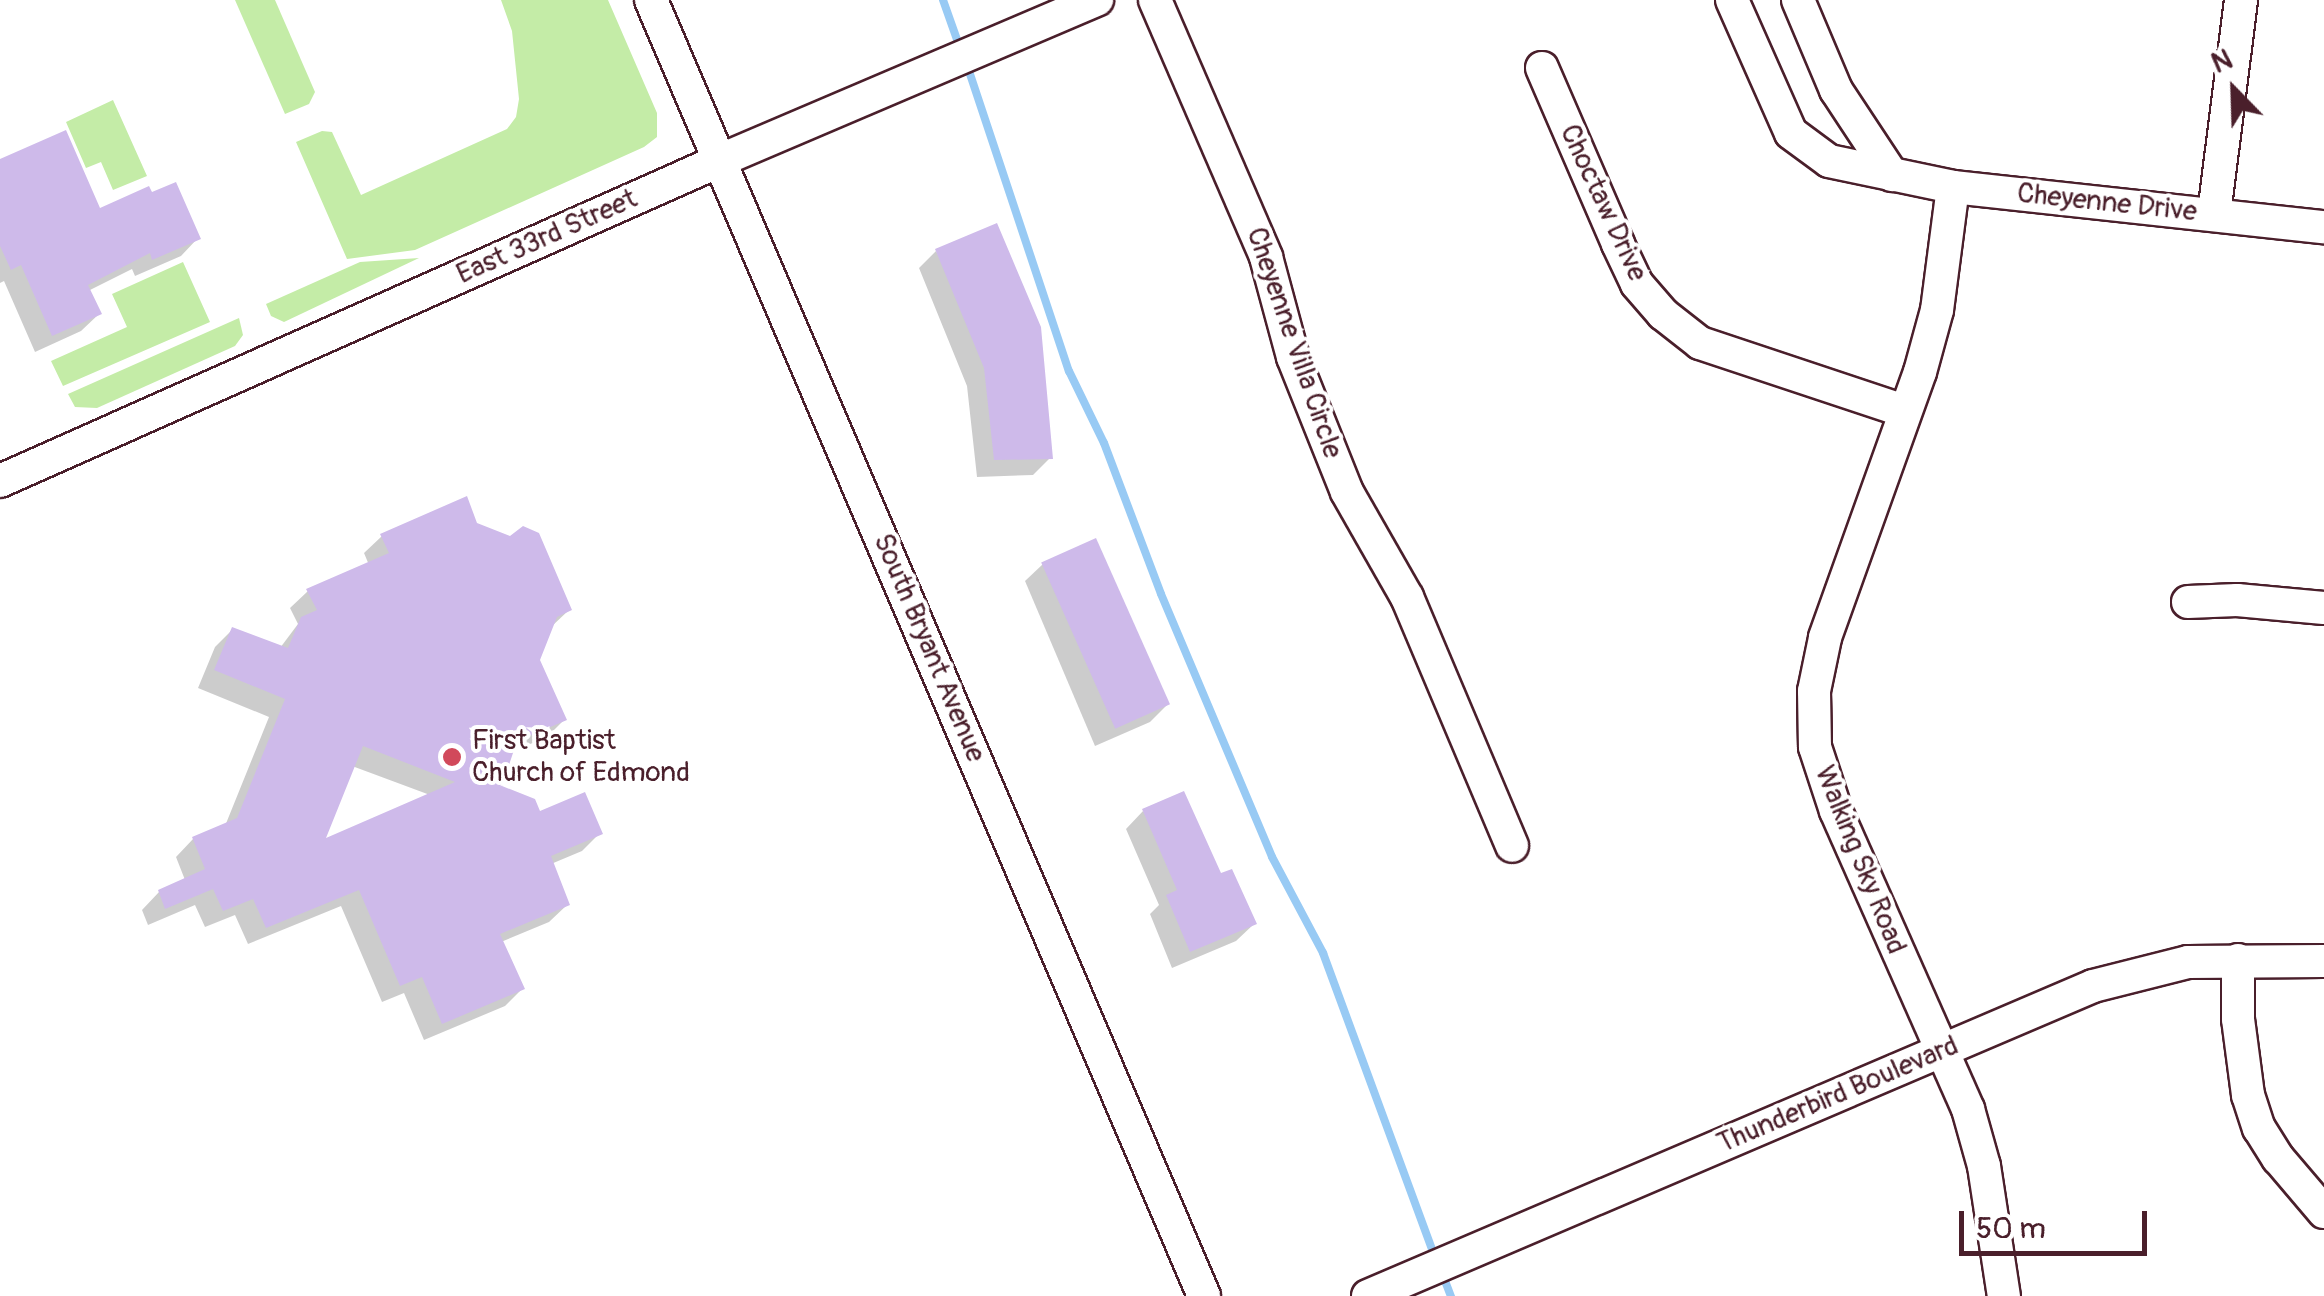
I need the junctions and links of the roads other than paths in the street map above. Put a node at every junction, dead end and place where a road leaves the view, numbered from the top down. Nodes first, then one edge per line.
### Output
1 (652, 0) edge
2 (1098, 0) edge
3 (1155, 0) edge
4 (1732, 0) edge
5 (1798, 0) edge
6 (2240, 0) edge
7 (1542, 68) dead end
8 (720, 160) junction
9 (1892, 175) junction
10 (1953, 187) junction
11 (2214, 214) junction
12 (2324, 227) edge
13 (1904, 411) junction
14 (0, 481) edge
15 (2188, 602) dead end
16 (2324, 608) edge
17 (1512, 846) dead end
18 (2238, 960) junction
19 (2324, 960) edge
20 (1941, 1050) junction
21 (2324, 1212) edge
22 (1204, 1296) edge
23 (1368, 1296) edge
24 (2004, 1296) edge

1 - 8 street, South Bryant Avenue
2 - 8 street, East 33rd Street
3 - 17 street, Cheyenne Villa Circle
4 - 9 street, Cheyenne Drive
5 - 9 street
6 - 11 street
7 - 13 street, Choctaw Drive
8 - 14 street, East 33rd Street
8 - 22 street, South Bryant Avenue
9 - 10 street, Cheyenne Drive
10 - 11 street, Cheyenne Drive
10 - 13 street, Walking Sky Road
11 - 12 street, Cheyenne Drive
13 - 20 street, Walking Sky Road
15 - 16 street
18 - 19 street, Thunderbird Boulevard
18 - 20 street, Thunderbird Boulevard
18 - 21 street
20 - 23 street, Thunderbird Boulevard
20 - 24 street, Walking Sky Road

